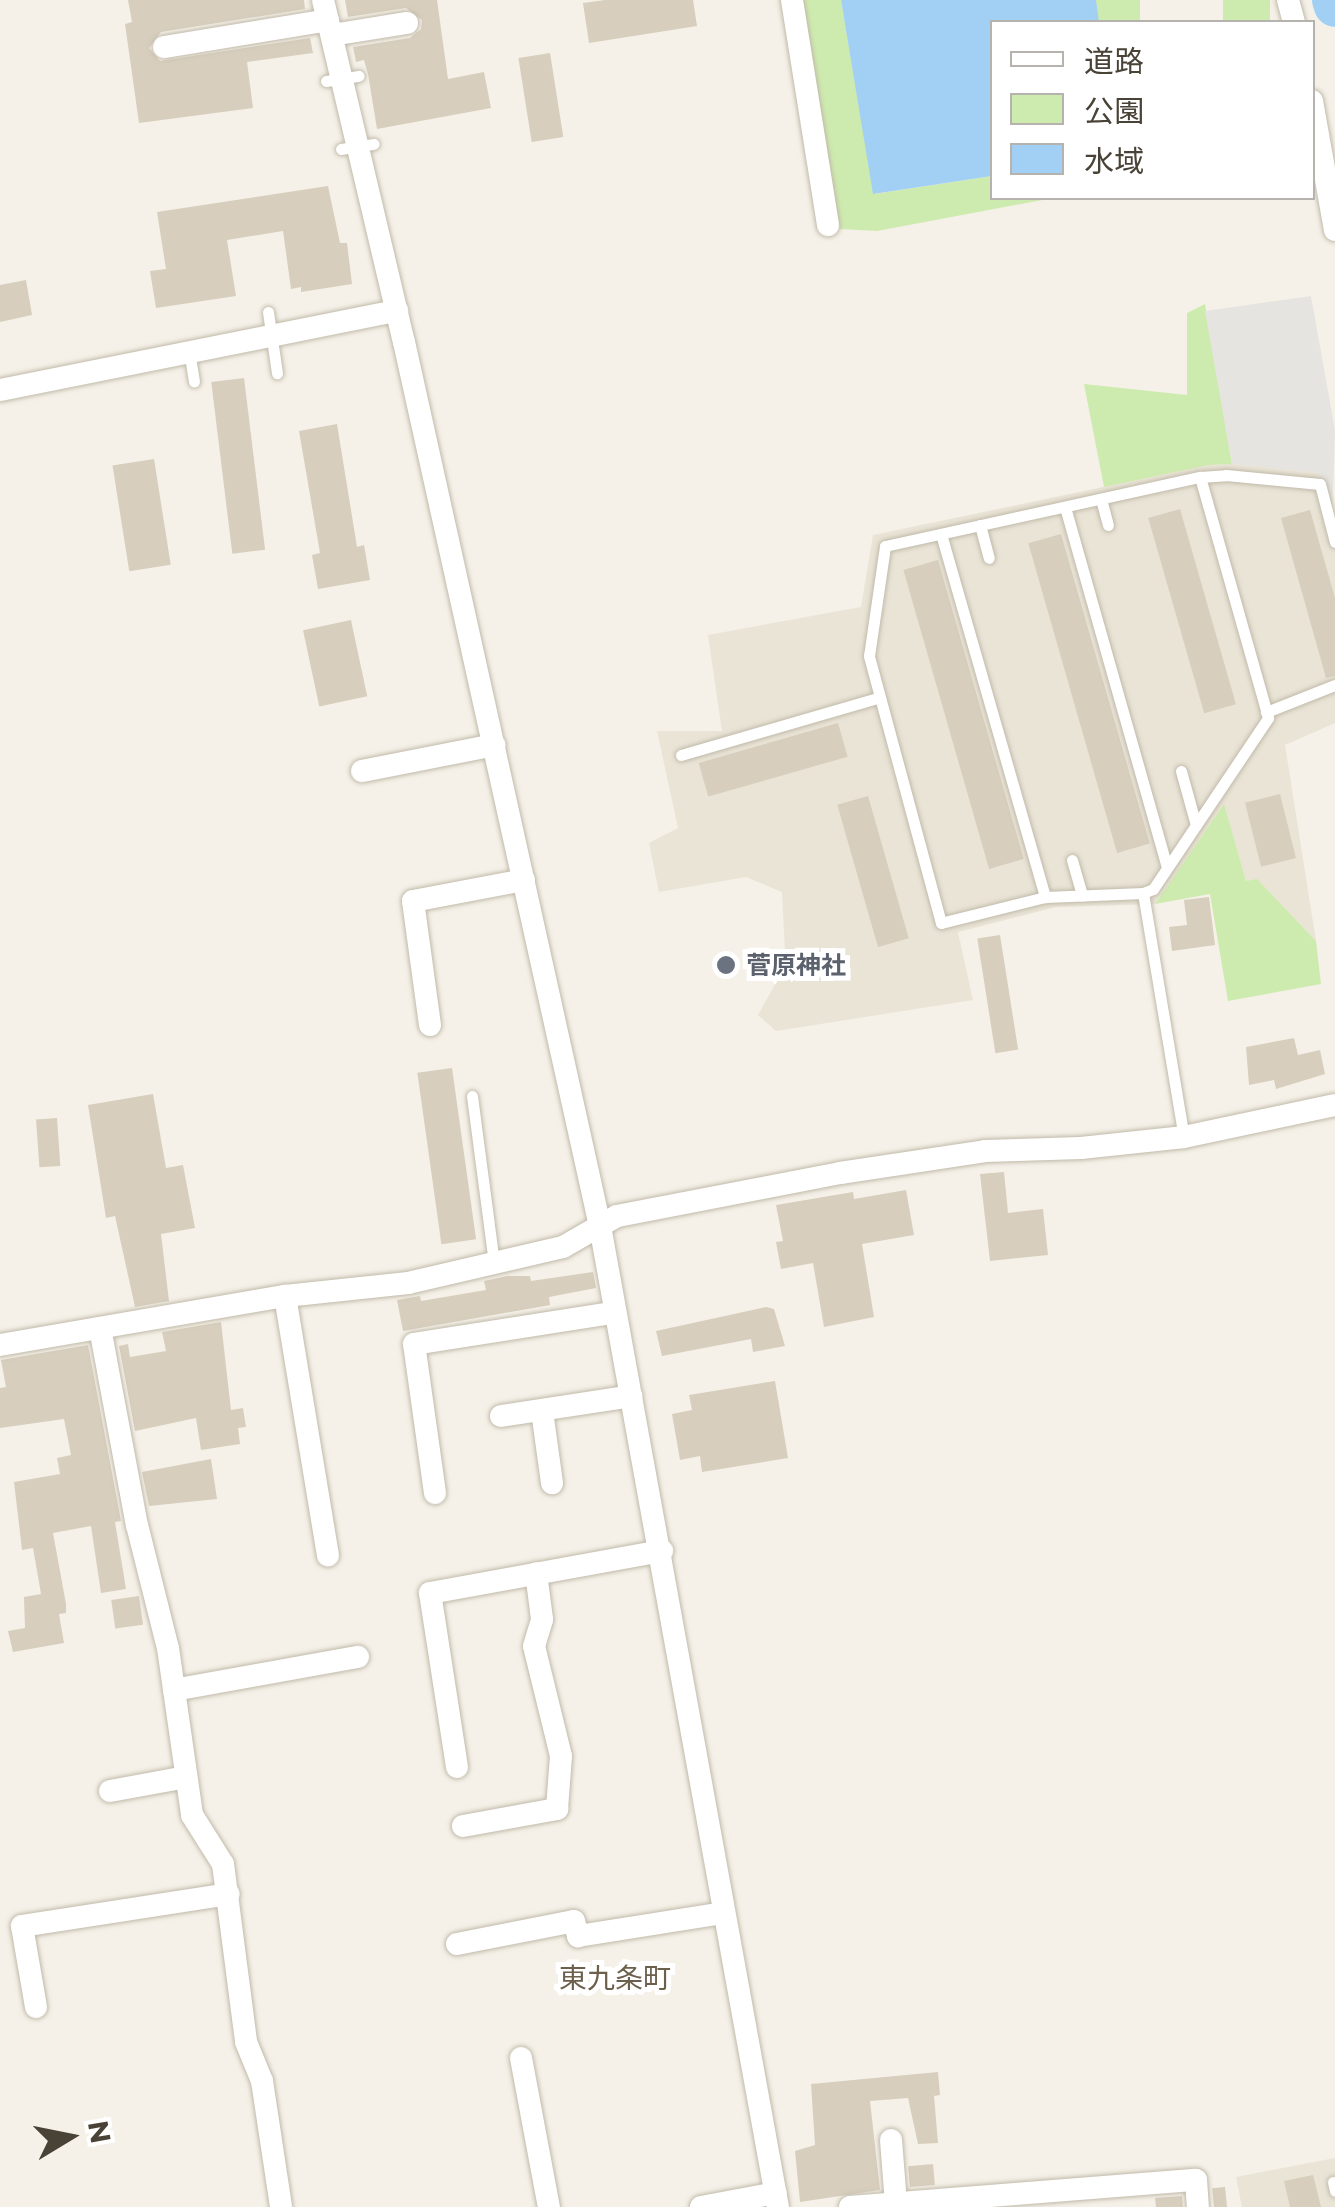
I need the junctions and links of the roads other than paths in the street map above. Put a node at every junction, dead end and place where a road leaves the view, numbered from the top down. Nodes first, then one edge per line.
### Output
1 (792, 0) edge
2 (328, 18) edge
3 (407, 23) dead end
4 (164, 46) dead end
5 (1315, 118) edge
6 (828, 225) dead end
7 (1335, 230) edge
8 (397, 311) junction
9 (270, 324) junction
10 (189, 350) junction
11 (277, 373) dead end
12 (194, 382) dead end
13 (0, 390) edge
14 (1200, 478) junction
15 (1101, 499) junction
16 (1065, 507) junction
17 (980, 525) junction
18 (1108, 526) dead end
19 (941, 534) junction
20 (1335, 542) edge
21 (989, 558) dead end
22 (1335, 684) edge
23 (880, 697) junction
24 (1266, 712) junction
25 (494, 745) junction
26 (680, 755) dead end
27 (362, 771) dead end
28 (1181, 772) dead end
29 (1196, 826) junction
30 (1072, 860) dead end
31 (1167, 867) junction
32 (524, 880) junction
33 (1143, 894) junction
34 (1082, 896) junction
35 (1045, 898) junction
36 (430, 1025) dead end
37 (472, 1096) dead end
38 (1335, 1105) edge
39 (1184, 1137) junction
40 (600, 1226) junction
41 (494, 1264) junction
42 (285, 1296) junction
43 (613, 1313) junction
44 (100, 1328) junction
45 (0, 1345) edge
46 (631, 1396) junction
47 (542, 1411) junction
48 (501, 1416) dead end
49 (552, 1483) dead end
50 (435, 1493) dead end
51 (662, 1552) junction
52 (328, 1556) dead end
53 (536, 1573) junction
54 (358, 1657) dead end
55 (174, 1690) junction
56 (458, 1766) dead end
57 (186, 1777) junction
58 (110, 1791) dead end
59 (464, 1826) dead end
60 (228, 1894) junction
61 (723, 1913) junction
62 (457, 1944) dead end
63 (36, 2008) dead end
64 (521, 2058) dead end
65 (891, 2140) dead end
66 (1122, 2196) edge
67 (777, 2200) edge
68 (1047, 2200) edge
69 (999, 2201) edge
70 (896, 2204) junction
71 (281, 2207) edge
72 (549, 2207) edge
73 (700, 2207) edge
74 (850, 2207) edge
75 (1198, 2207) edge

1 - 6 street
2 - 3 street
2 - 4 street
2 - 8 street
5 - 7 street
8 - 9 street
8 - 25 street
9 - 10 street
9 - 11 lane
10 - 12 lane
10 - 13 street
14 - 15 lane
14 - 20 lane
14 - 24 lane
15 - 16 lane
15 - 18 lane
16 - 17 lane
16 - 31 lane
17 - 19 lane
17 - 21 lane
19 - 23 lane
19 - 35 lane
22 - 24 lane
23 - 26 lane
23 - 35 lane
24 - 29 lane
25 - 27 street
25 - 32 street
28 - 29 lane
29 - 31 lane
30 - 34 lane
31 - 33 lane
32 - 36 street
32 - 40 street
33 - 34 lane
33 - 39 lane
34 - 35 lane
37 - 41 lane
38 - 39 street
39 - 40 street
40 - 41 street
40 - 43 street
41 - 42 street
42 - 44 street
42 - 52 street
43 - 46 street
43 - 50 street
44 - 45 street
44 - 55 street
46 - 47 street
46 - 51 street
47 - 48 street
47 - 49 street
51 - 53 street
51 - 61 street
53 - 56 street
53 - 59 street
54 - 55 street
55 - 57 street
57 - 58 street
57 - 60 street
60 - 63 street
60 - 71 street
61 - 62 street
61 - 67 street
64 - 72 street
65 - 70 street
66 - 68 street
66 - 75 street
67 - 73 street
68 - 69 street
69 - 70 street
70 - 74 street

